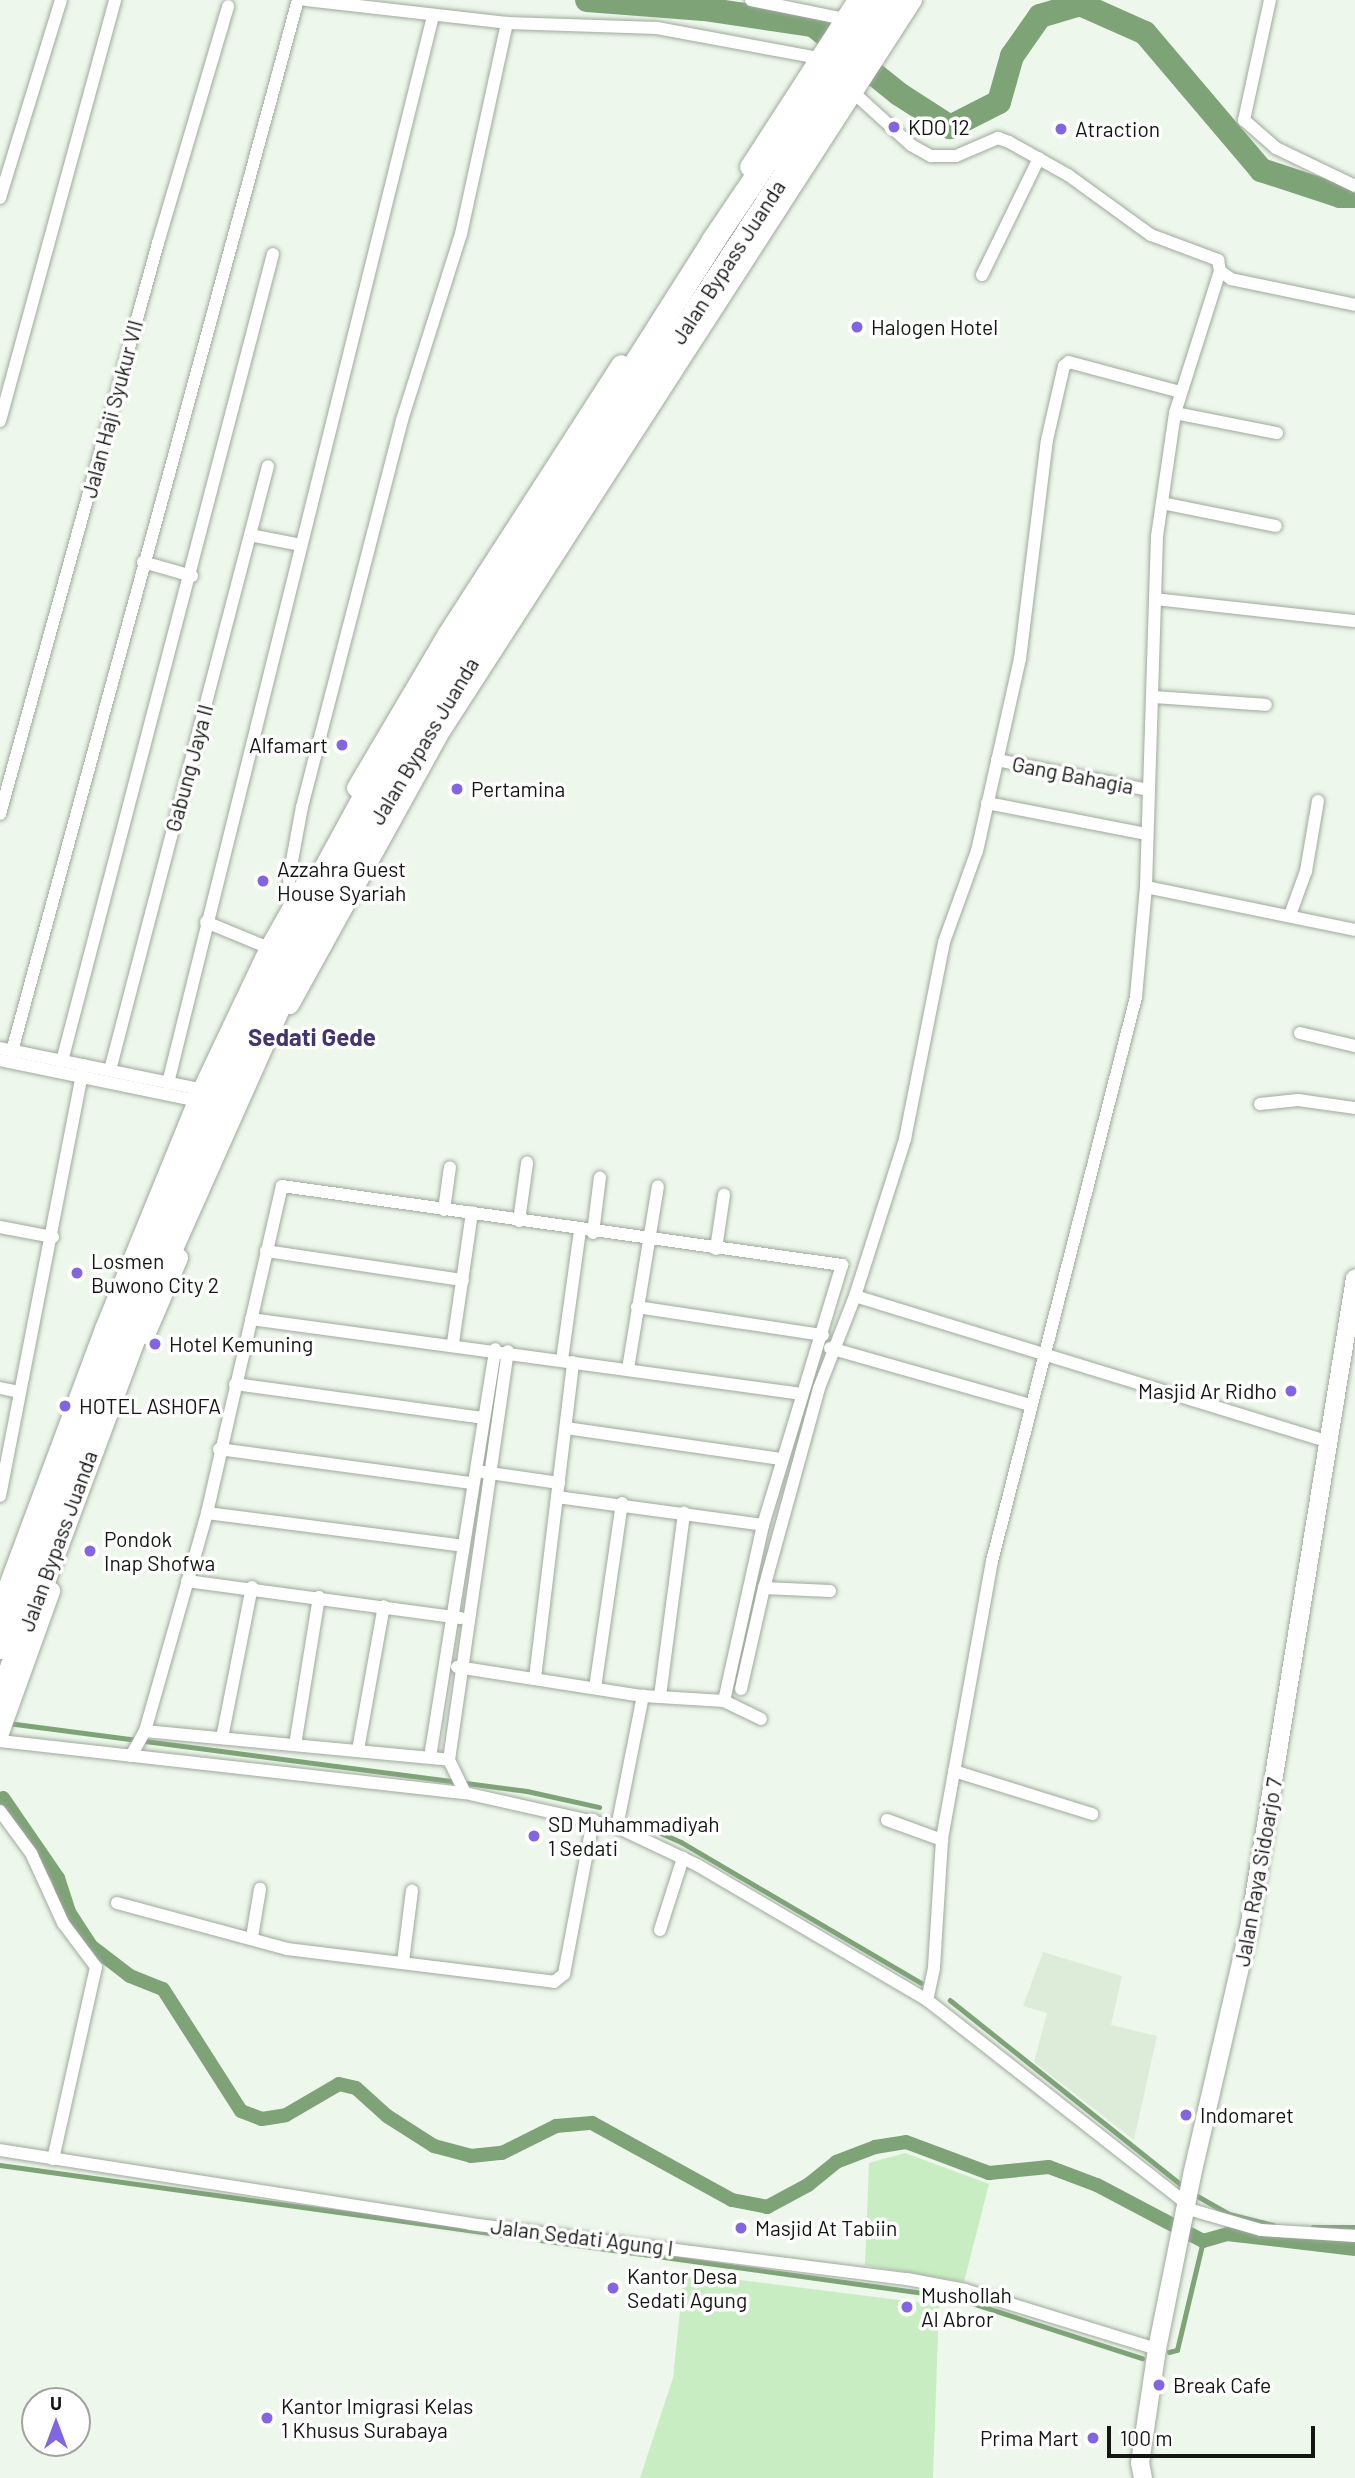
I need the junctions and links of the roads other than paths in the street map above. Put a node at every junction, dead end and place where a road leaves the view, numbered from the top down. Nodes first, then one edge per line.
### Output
1 (61, 0) edge
2 (115, 0) edge
3 (298, 0) edge
4 (306, 0) edge
5 (751, 0) edge
6 (857, 0) edge
7 (876, 0) edge
8 (899, 0) edge
9 (913, 0) edge
10 (1270, 0) edge
11 (228, 6) dead end
12 (433, 16) junction
13 (507, 23) junction
14 (845, 26) junction
15 (870, 57) junction
16 (838, 73) junction
17 (1039, 158) junction
18 (1355, 186) edge
19 (0, 198) edge
20 (273, 254) dead end
21 (1220, 271) junction
22 (982, 275) dead end
23 (1355, 305) edge
24 (1180, 393) junction
25 (1175, 413) junction
26 (0, 421) edge
27 (1277, 433) dead end
28 (268, 466) dead end
29 (1162, 503) junction
30 (1276, 526) dead end
31 (250, 535) junction
32 (301, 545) junction
33 (143, 562) junction
34 (515, 571) junction
35 (192, 576) junction
36 (1155, 599) junction
37 (1355, 621) edge
38 (1153, 697) junction
39 (1266, 705) dead end
40 (997, 760) junction
41 (1149, 790) junction
42 (1318, 801) dead end
43 (987, 803) junction
44 (0, 814) edge
45 (1147, 834) junction
46 (1146, 887) junction
47 (297, 901) junction
48 (1290, 915) junction
49 (206, 922) junction
50 (1355, 930) edge
51 (268, 948) junction
52 (1300, 1034) dead end
53 (1355, 1046) edge
54 (6, 1049) edge
55 (0, 1060) edge
56 (62, 1061) junction
57 (110, 1070) junction
58 (83, 1071) junction
59 (168, 1083) junction
60 (213, 1096) junction
61 (1260, 1104) dead end
62 (1355, 1108) edge
63 (223, 1141) junction
64 (527, 1163) dead end
65 (450, 1167) dead end
66 (600, 1177) dead end
67 (658, 1185) dead end
68 (724, 1195) dead end
69 (444, 1210) junction
70 (472, 1212) junction
71 (519, 1221) junction
72 (0, 1227) edge
73 (587, 1231) junction
74 (53, 1237) junction
75 (649, 1240) junction
76 (716, 1249) junction
77 (266, 1251) junction
78 (1355, 1278) edge
79 (463, 1280) junction
80 (855, 1296) junction
81 (637, 1307) junction
82 (251, 1319) junction
83 (822, 1340) junction
84 (453, 1343) junction
85 (495, 1349) junction
86 (836, 1350) junction
87 (508, 1351) junction
88 (1045, 1351) junction
89 (568, 1361) junction
90 (628, 1369) junction
91 (235, 1384) junction
92 (0, 1388) edge
93 (19, 1392) junction
94 (802, 1394) junction
95 (1030, 1405) junction
96 (483, 1418) junction
97 (566, 1428) junction
98 (1329, 1442) junction
99 (219, 1449) junction
100 (781, 1459) junction
101 (489, 1473) junction
102 (474, 1476) junction
103 (85, 1482) junction
104 (559, 1483) junction
105 (0, 1496) edge
106 (557, 1497) junction
107 (622, 1503) junction
108 (207, 1513) junction
109 (684, 1513) junction
110 (49, 1518) junction
111 (763, 1525) junction
112 (463, 1546) junction
113 (187, 1581) junction
114 (252, 1587) junction
115 (764, 1588) junction
116 (830, 1591) dead end
117 (319, 1597) junction
118 (384, 1606) junction
119 (0, 1607) edge
120 (454, 1617) junction
121 (471, 1619) junction
122 (0, 1647) edge
123 (446, 1665) junction
124 (465, 1668) junction
125 (535, 1678) junction
126 (595, 1688) junction
127 (741, 1689) dead end
128 (643, 1696) junction
129 (660, 1696) junction
130 (724, 1701) junction
131 (761, 1719) dead end
132 (2, 1723) edge
133 (222, 1738) junction
134 (138, 1743) junction
135 (295, 1745) junction
136 (358, 1751) junction
137 (430, 1757) junction
138 (452, 1764) junction
139 (954, 1772) junction
140 (464, 1789) junction
141 (0, 1811) edge
142 (1092, 1814) dead end
143 (593, 1820) junction
144 (887, 1820) dead end
145 (617, 1827) junction
146 (942, 1840) junction
147 (683, 1858) junction
148 (260, 1889) dead end
149 (412, 1891) dead end
150 (117, 1903) dead end
151 (660, 1930) dead end
152 (252, 1937) junction
153 (403, 1962) junction
154 (927, 2000) junction
155 (0, 2150) edge
156 (53, 2158) junction
157 (1185, 2206) junction
158 (1355, 2235) edge
159 (1157, 2349) junction
160 (1142, 2470) edge
161 (1127, 2478) edge

1 - 19 street
2 - 26 street
3 - 33 street
4 - 12 street
5 - 14 street
6 - 14 street
7 - 14 highway, Jalan Bypass Juanda
8 - 15 highway, Jalan Bypass Juanda
9 - 15 street
10 - 18 street
11 - 44 street, Jalan Haji Syukur VII
12 - 13 street
12 - 32 street
13 - 16 street
13 - 47 street
14 - 16 highway, Jalan Bypass Juanda
15 - 16 highway, Jalan Bypass Juanda
16 - 17 street
16 - 34 highway, Jalan Bypass Juanda
16 - 34 highway, Jalan Bypass Juanda
17 - 21 street
17 - 22 street
20 - 35 street
21 - 23 street
21 - 24 street
24 - 25 street
24 - 40 street
25 - 27 street
25 - 29 street
28 - 31 street, Gabung Jaya II
29 - 30 street
29 - 36 street
31 - 32 street
31 - 57 street, Gabung Jaya II
32 - 49 street
33 - 35 street
33 - 54 street
34 - 47 street
34 - 60 highway, Jalan Bypass Juanda
34 - 63 street
35 - 56 street
36 - 37 street
36 - 38 street
38 - 39 street
38 - 41 street
40 - 41 street, Gang Bahagia
40 - 43 street
41 - 45 street
42 - 48 street
43 - 45 street
43 - 80 street
45 - 46 street
46 - 48 street
46 - 88 street
47 - 51 street
48 - 50 street
49 - 51 street
49 - 59 street
51 - 60 street
52 - 53 street
54 - 56 street
55 - 58 street
56 - 58 street
57 - 58 street
57 - 59 street
58 - 60 street
58 - 74 street
59 - 60 street
60 - 63 highway, Jalan Bypass Juanda
60 - 110 highway, Jalan Bypass Juanda
61 - 62 street
63 - 103 highway, Jalan Bypass Juanda
64 - 71 street
65 - 69 street
66 - 73 street
67 - 75 street
68 - 76 street
69 - 70 street
69 - 77 street
70 - 71 street
70 - 79 street
71 - 73 street
72 - 74 street
73 - 75 street
73 - 89 street
74 - 93 street
75 - 76 street
75 - 81 street
76 - 83 street
77 - 79 street
77 - 82 street
78 - 98 street, Jalan Raya Sidoarjo 7
79 - 84 street
80 - 86 street
80 - 88 street
81 - 83 street
81 - 90 street
82 - 84 street
82 - 91 street
83 - 86 street
83 - 94 street
84 - 85 street
85 - 87 street
85 - 96 street
86 - 95 street
86 - 115 street
87 - 89 street
87 - 101 street
88 - 95 street
88 - 98 street
89 - 90 street
89 - 97 street
90 - 94 street
91 - 96 street
91 - 99 street
92 - 93 street
93 - 105 street
94 - 100 street
95 - 139 street
96 - 102 street
97 - 100 street
97 - 104 street
98 - 157 street, Jalan Raya Sidoarjo 7
99 - 102 street
99 - 108 street
100 - 111 street
101 - 102 street
101 - 104 street
101 - 121 street
102 - 112 street
103 - 110 highway, Jalan Bypass Juanda
103 - 132 street
104 - 106 street
106 - 107 street
106 - 125 street
107 - 109 street
107 - 126 street
108 - 112 street
108 - 113 street
109 - 111 street
109 - 129 street
110 - 119 street
110 - 122 highway, Jalan Bypass Juanda
110 - 132 highway, Jalan Bypass Juanda
111 - 130 street
112 - 120 street
113 - 114 street
113 - 134 street
114 - 117 street
114 - 133 street
115 - 116 street
115 - 127 street
117 - 118 street
117 - 135 street
118 - 120 street
118 - 136 street
120 - 121 street
120 - 123 street
121 - 124 street
123 - 124 street
123 - 137 street
124 - 125 street
124 - 138 street
125 - 126 street
126 - 128 street
128 - 129 street
128 - 145 street
129 - 130 street
130 - 131 street
132 - 134 street
133 - 134 street
133 - 135 street
134 - 140 street
135 - 136 street
136 - 137 street
137 - 138 street
138 - 140 street
139 - 142 street
139 - 146 street
140 - 143 street
141 - 156 street
143 - 145 street
143 - 153 street
144 - 146 street
145 - 147 street
146 - 154 street
147 - 151 street
147 - 154 street
148 - 152 street
149 - 153 street
150 - 152 street
152 - 153 street
154 - 157 street
155 - 156 street, Jalan Sedati Agung I
156 - 159 street, Jalan Sedati Agung I
157 - 158 street
157 - 159 street, Jalan Raya Sidoarjo 7
159 - 160 street, Jalan Raya Sidoarjo 7
160 - 161 street, Jalan Raya Sidoarjo 7

